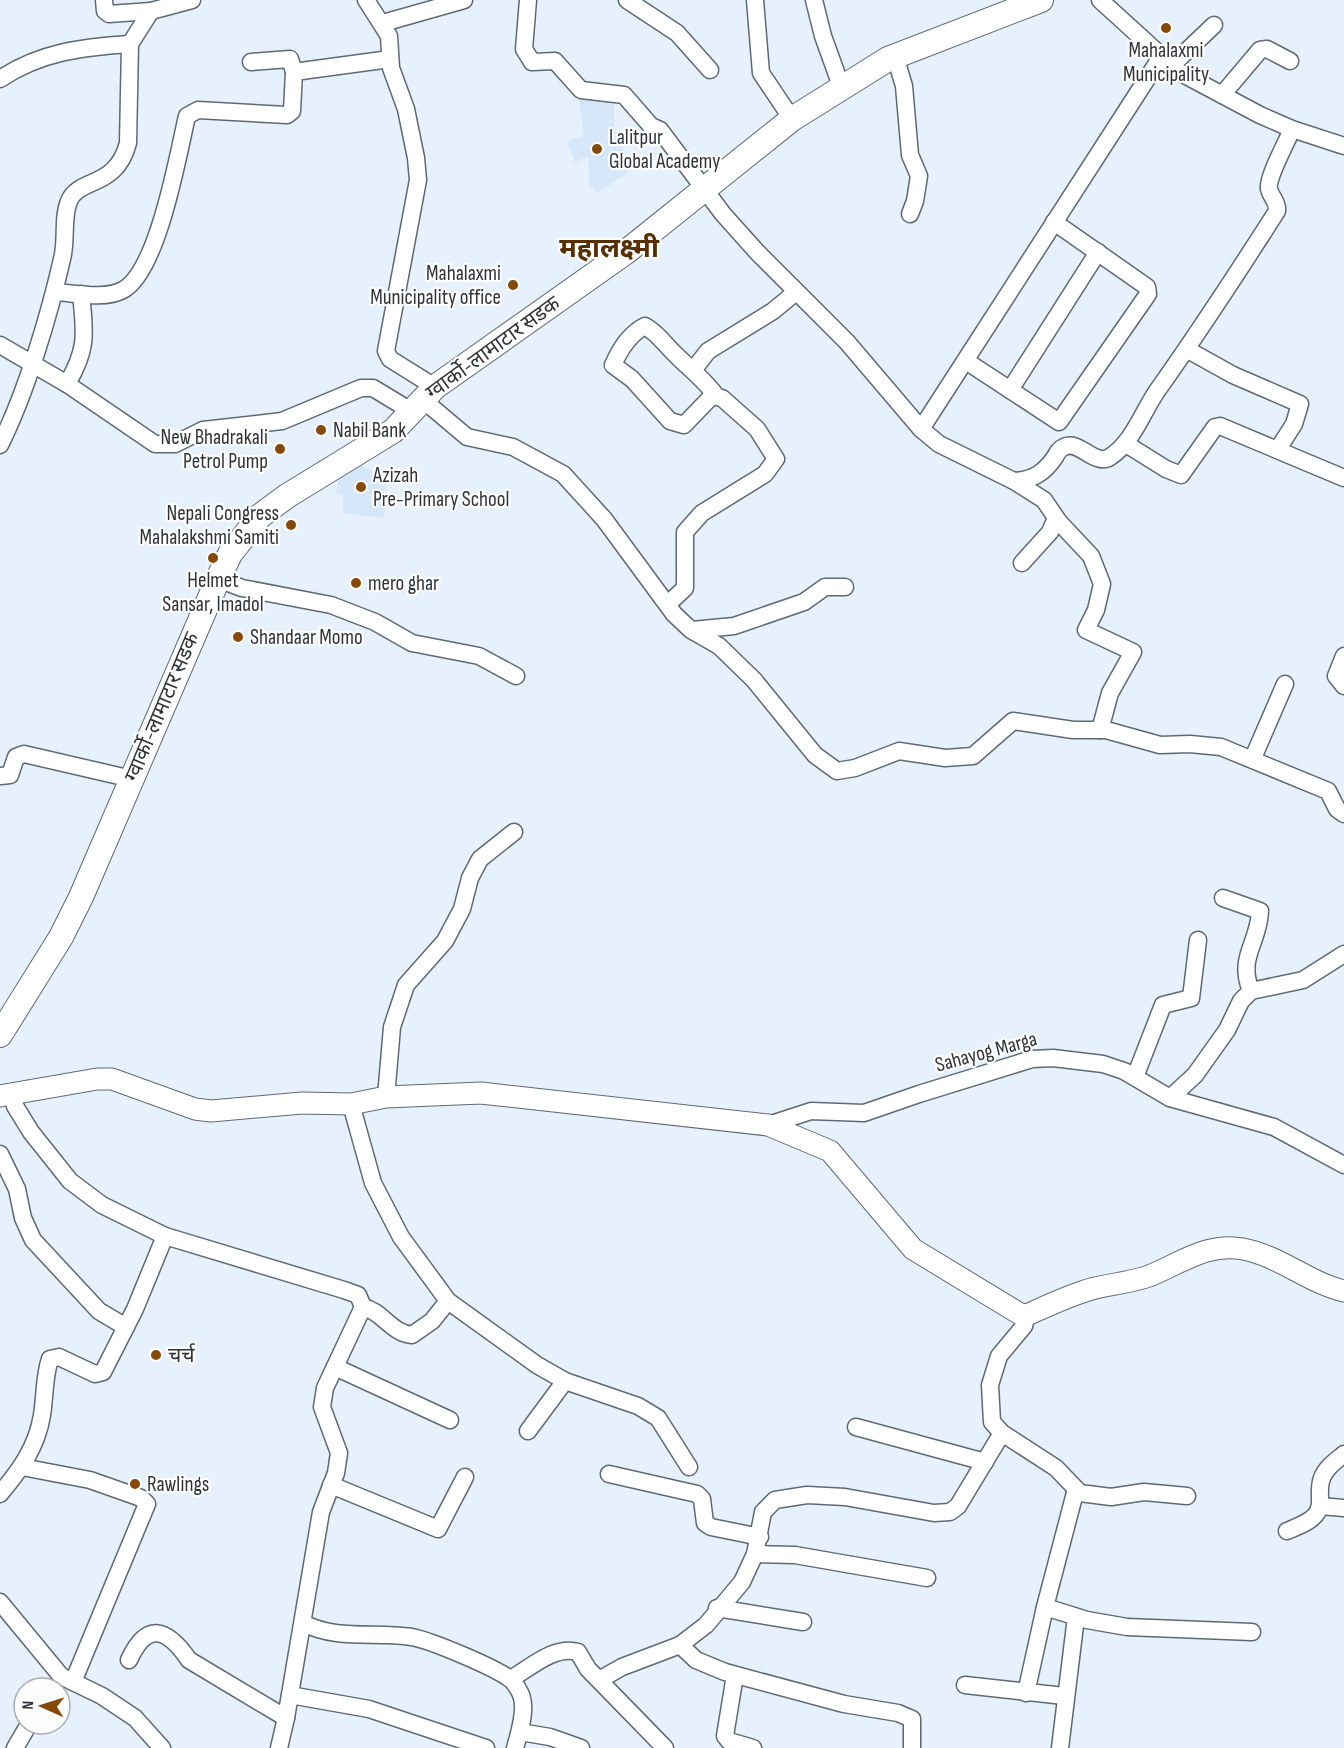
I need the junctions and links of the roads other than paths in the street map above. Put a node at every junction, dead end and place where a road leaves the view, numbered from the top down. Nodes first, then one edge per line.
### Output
1 (104, 0) edge
2 (192, 0) edge
3 (366, 0) edge
4 (464, 0) edge
5 (528, 0) edge
6 (627, 0) edge
7 (755, 0) edge
8 (814, 0) edge
9 (1100, 0) edge
10 (1031, 2) edge
11 (151, 11) junction
12 (383, 23) junction
13 (1214, 25) dead end
14 (130, 44) junction
15 (895, 56) junction
16 (390, 59) junction
17 (1290, 61) dead end
18 (251, 62) dead end
19 (1166, 62) junction
20 (710, 70) dead end
21 (294, 72) junction
22 (0, 79) edge
23 (841, 86) junction
24 (1222, 95) junction
25 (792, 119) junction
26 (1292, 129) junction
27 (1344, 146) edge
28 (703, 189) junction
29 (910, 214) dead end
30 (1054, 222) junction
31 (1098, 252) junction
32 (55, 292) junction
33 (796, 292) junction
34 (81, 294) junction
35 (0, 345) edge
36 (1188, 350) junction
37 (966, 362) junction
38 (31, 363) junction
39 (694, 369) junction
40 (67, 384) junction
41 (1010, 390) junction
42 (717, 397) junction
43 (423, 399) junction
44 (921, 429) junction
45 (1126, 444) junction
46 (0, 445) edge
47 (1278, 449) junction
48 (1344, 478) edge
49 (1014, 481) junction
50 (1056, 518) junction
51 (1022, 563) dead end
52 (218, 579) junction
53 (845, 587) dead end
54 (668, 604) junction
55 (691, 630) junction
56 (1344, 656) edge
57 (516, 676) dead end
58 (1285, 684) dead end
59 (1344, 686) edge
60 (1100, 730) junction
61 (1252, 758) junction
62 (0, 776) edge
63 (132, 779) junction
64 (1344, 814) edge
65 (514, 832) dead end
66 (1223, 898) dead end
67 (1198, 940) dead end
68 (1344, 954) edge
69 (1251, 991) junction
70 (0, 1035) edge
71 (1135, 1077) junction
72 (386, 1097) junction
73 (1170, 1098) junction
74 (7, 1102) edge
75 (351, 1104) junction
76 (768, 1125) junction
77 (0, 1154) edge
78 (1344, 1165) edge
79 (165, 1236) junction
80 (1344, 1291) edge
81 (448, 1301) junction
82 (363, 1307) junction
83 (1027, 1315) junction
84 (126, 1327) junction
85 (335, 1366) junction
86 (564, 1381) junction
87 (450, 1420) dead end
88 (856, 1427) dead end
89 (528, 1431) dead end
90 (1002, 1433) junction
91 (1344, 1454) edge
92 (985, 1462) junction
93 (22, 1467) junction
94 (689, 1467) dead end
95 (609, 1474) dead end
96 (465, 1477) dead end
97 (331, 1485) junction
98 (1076, 1489) junction
99 (0, 1494) edge
100 (1187, 1496) dead end
101 (1320, 1506) junction
102 (1344, 1508) edge
103 (1287, 1531) dead end
104 (760, 1537) junction
105 (755, 1554) junction
106 (927, 1578) dead end
107 (0, 1602) edge
108 (1045, 1607) junction
109 (717, 1608) junction
110 (1076, 1617) junction
111 (803, 1622) dead end
112 (303, 1623) junction
113 (1252, 1632) dead end
114 (680, 1645) junction
115 (129, 1660) dead end
116 (735, 1675) junction
117 (65, 1676) edge
118 (66, 1676) edge
119 (511, 1679) junction
120 (599, 1680) junction
121 (72, 1681) edge
122 (965, 1685) dead end
123 (1026, 1693) junction
124 (290, 1695) junction
125 (1065, 1696) junction
126 (286, 1718) junction
127 (518, 1740) edge
128 (162, 1748) edge
129 (279, 1748) edge
130 (486, 1748) edge
131 (581, 1748) edge
132 (665, 1748) edge
133 (753, 1748) edge
134 (912, 1748) edge
135 (1060, 1748) edge

1 - 11 street
2 - 11 street
3 - 12 street
4 - 12 street
5 - 28 street
6 - 20 street
7 - 25 street
8 - 23 street
9 - 19 street
10 - 15 main road, ग्वार्को-लामाटार सडक
11 - 14 street
12 - 16 street
13 - 19 street
14 - 22 street
14 - 32 street
15 - 23 main road, ग्वार्को-लामाटार सडक
15 - 29 street
16 - 21 street
16 - 43 street
17 - 24 street
18 - 21 street
19 - 24 street
19 - 30 street
21 - 34 street
23 - 25 main road, ग्वार्को-लामाटार सडक
24 - 26 street
25 - 28 main road, ग्वार्को-लामाटार सडक
26 - 27 street
26 - 36 street
28 - 33 street
28 - 43 main road, ग्वार्को-लामाटार सडक
30 - 31 street
30 - 37 street
31 - 41 street
31 - 41 street
32 - 34 street
32 - 38 street
33 - 39 street
33 - 44 street
34 - 40 street
35 - 38 street
36 - 45 street
36 - 47 street
37 - 41 street
37 - 44 street
38 - 40 street
38 - 46 street
39 - 42 street
39 - 42 street
40 - 43 street
42 - 54 street
43 - 52 main road, ग्वार्को-लामाटार सडक
43 - 54 street
44 - 49 street
45 - 47 street
45 - 49 street
47 - 48 street
49 - 50 street
50 - 51 street
50 - 60 street
52 - 57 street
52 - 63 main road, ग्वार्को-लामाटार सडक
53 - 55 street
54 - 55 street
55 - 60 street
56 - 59 street
58 - 61 street
60 - 61 street
61 - 64 street
62 - 63 street
63 - 70 main road, ग्वार्को-लामाटार सडक
65 - 72 street
66 - 69 street
67 - 71 street
68 - 69 street
69 - 73 street
71 - 73 street, Sahayog Marga
71 - 76 street, Sahayog Marga
72 - 75 street
72 - 76 street
73 - 78 street, Sahayog Marga
74 - 75 street
74 - 79 street
75 - 81 street
76 - 83 street
77 - 84 street
79 - 82 street
79 - 84 street
80 - 83 street
81 - 82 street
81 - 86 street
82 - 85 street
83 - 90 street
84 - 93 street
85 - 87 street
85 - 97 street
86 - 89 street
86 - 94 street
88 - 92 street
90 - 92 street
90 - 98 street
91 - 101 street
92 - 104 street
93 - 99 street
93 - 118 street
95 - 104 street
96 - 97 street
97 - 112 street
98 - 100 street
98 - 108 street
101 - 102 street
101 - 103 street
104 - 105 street
105 - 106 street
105 - 109 street
107 - 117 street
108 - 110 street
108 - 123 street
109 - 111 street
109 - 114 street
110 - 113 street
110 - 125 street
112 - 119 street
112 - 124 street
114 - 116 street
114 - 120 street
115 - 126 street
116 - 133 street
116 - 134 street
119 - 120 street
119 - 127 street
120 - 132 street
121 - 128 street
122 - 123 street
123 - 125 street
124 - 126 street
124 - 130 street
125 - 135 street
126 - 129 street
127 - 131 street

